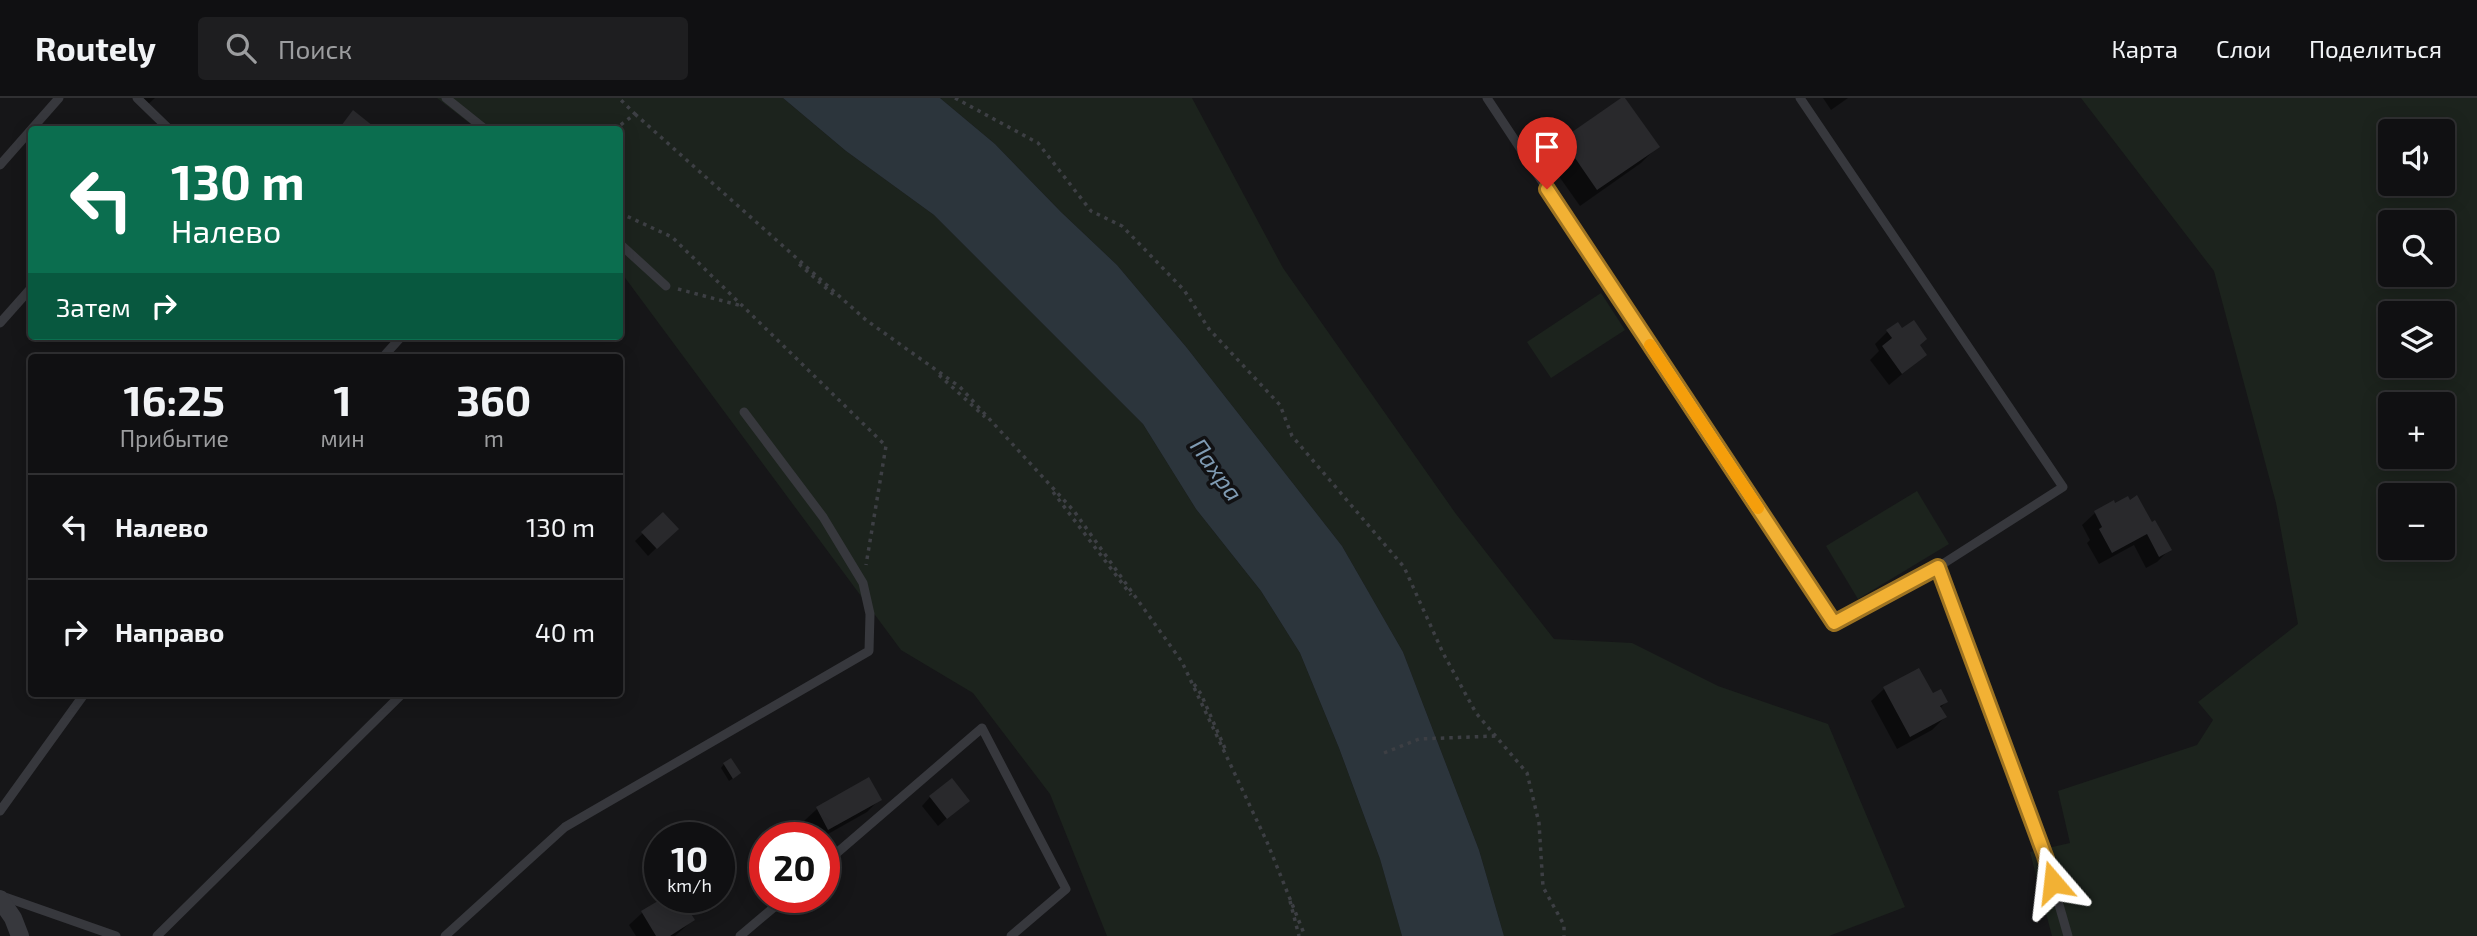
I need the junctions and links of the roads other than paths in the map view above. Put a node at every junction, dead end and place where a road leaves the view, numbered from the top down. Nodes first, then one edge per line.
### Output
1 (59, 98) edge
2 (137, 98) edge
3 (446, 98) edge
4 (1487, 98) edge
5 (1800, 98) edge
6 (34, 126) edge
7 (166, 126) edge
8 (481, 126) edge
9 (28, 133) edge
10 (0, 165) edge
11 (623, 247) edge
12 (666, 285) road end
13 (28, 292) edge
14 (0, 323) edge
15 (398, 340) edge
16 (386, 354) edge
17 (744, 412) dead end
18 (1938, 567) junction
19 (82, 697) edge
20 (399, 697) edge
21 (0, 811) edge
22 (840, 850) edge
23 (0, 897) edge
24 (767, 913) edge
25 (20, 936) edge
26 (116, 936) edge
27 (157, 936) edge
28 (445, 936) edge
29 (740, 936) edge
30 (1011, 936) edge
31 (2068, 936) edge

1 - 6 lane
2 - 7 lane
3 - 8 lane
4 - 18 lane
5 - 18 lane
9 - 10 lane
11 - 12 lane
13 - 14 lane
15 - 16 lane
17 - 28 lane
18 - 31 lane
19 - 21 lane
20 - 27 lane
22 - 30 lane
23 - 25 street
23 - 26 lane
24 - 29 lane

